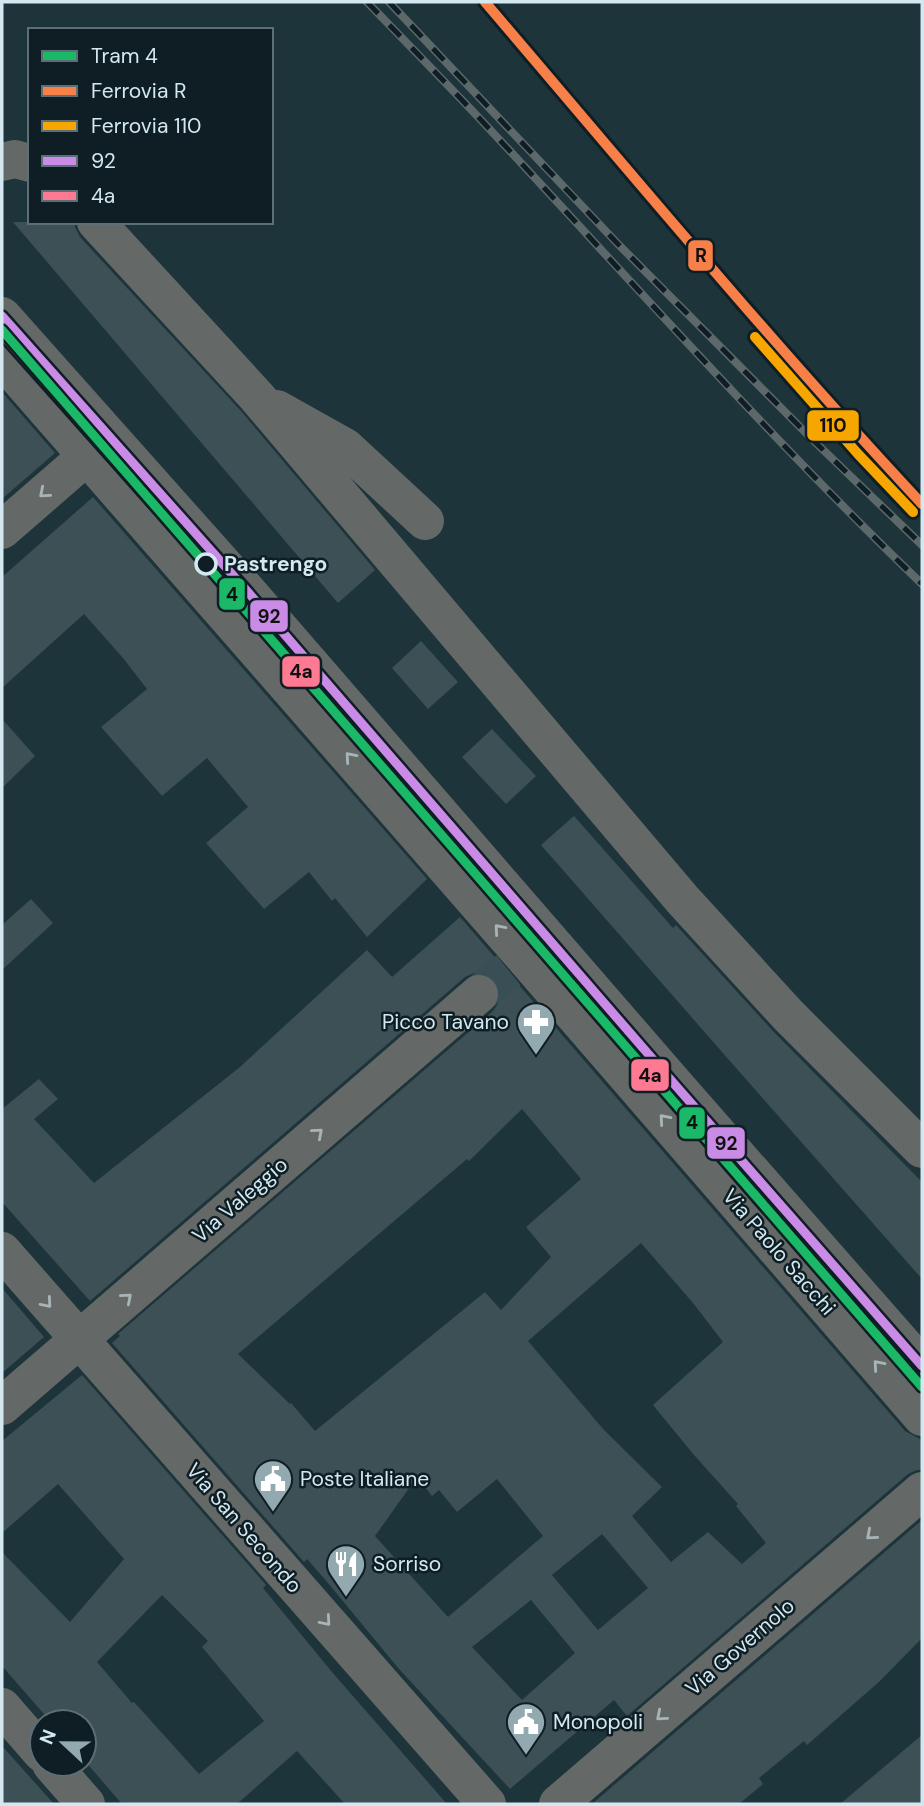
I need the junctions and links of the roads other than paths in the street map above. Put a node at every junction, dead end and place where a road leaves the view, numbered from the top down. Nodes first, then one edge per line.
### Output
1 (2, 162) edge
2 (28, 162) edge
3 (98, 224) edge
4 (2, 316) edge
5 (2, 359) edge
6 (257, 397) junction
7 (87, 456) junction
8 (425, 521) dead end
9 (2, 530) edge
10 (479, 994) tunnel mouth
11 (922, 1149) edge
12 (2, 1251) edge
13 (79, 1339) junction
14 (922, 1366) edge
15 (2, 1406) edge
16 (922, 1417) edge
17 (922, 1491) edge
18 (2, 1707) edge
19 (28, 1738) edge
20 (63, 1778) edge
21 (86, 1804) edge
22 (487, 1804) edge
23 (558, 1804) edge

1 - 2 street
3 - 6 street
4 - 14 street, Via Paolo Sacchi
5 - 7 street, Via Paolo Sacchi
6 - 8 street
6 - 11 street
7 -> 9 street
16 -> 7 street, Via Paolo Sacchi
13 -> 10 street, Via Valeggio
12 -> 13 street, Via San Secondo
13 - 15 street, Via Valeggio
13 -> 22 street, Via San Secondo
17 -> 23 street, Via Governolo
18 - 19 street
20 - 21 street

